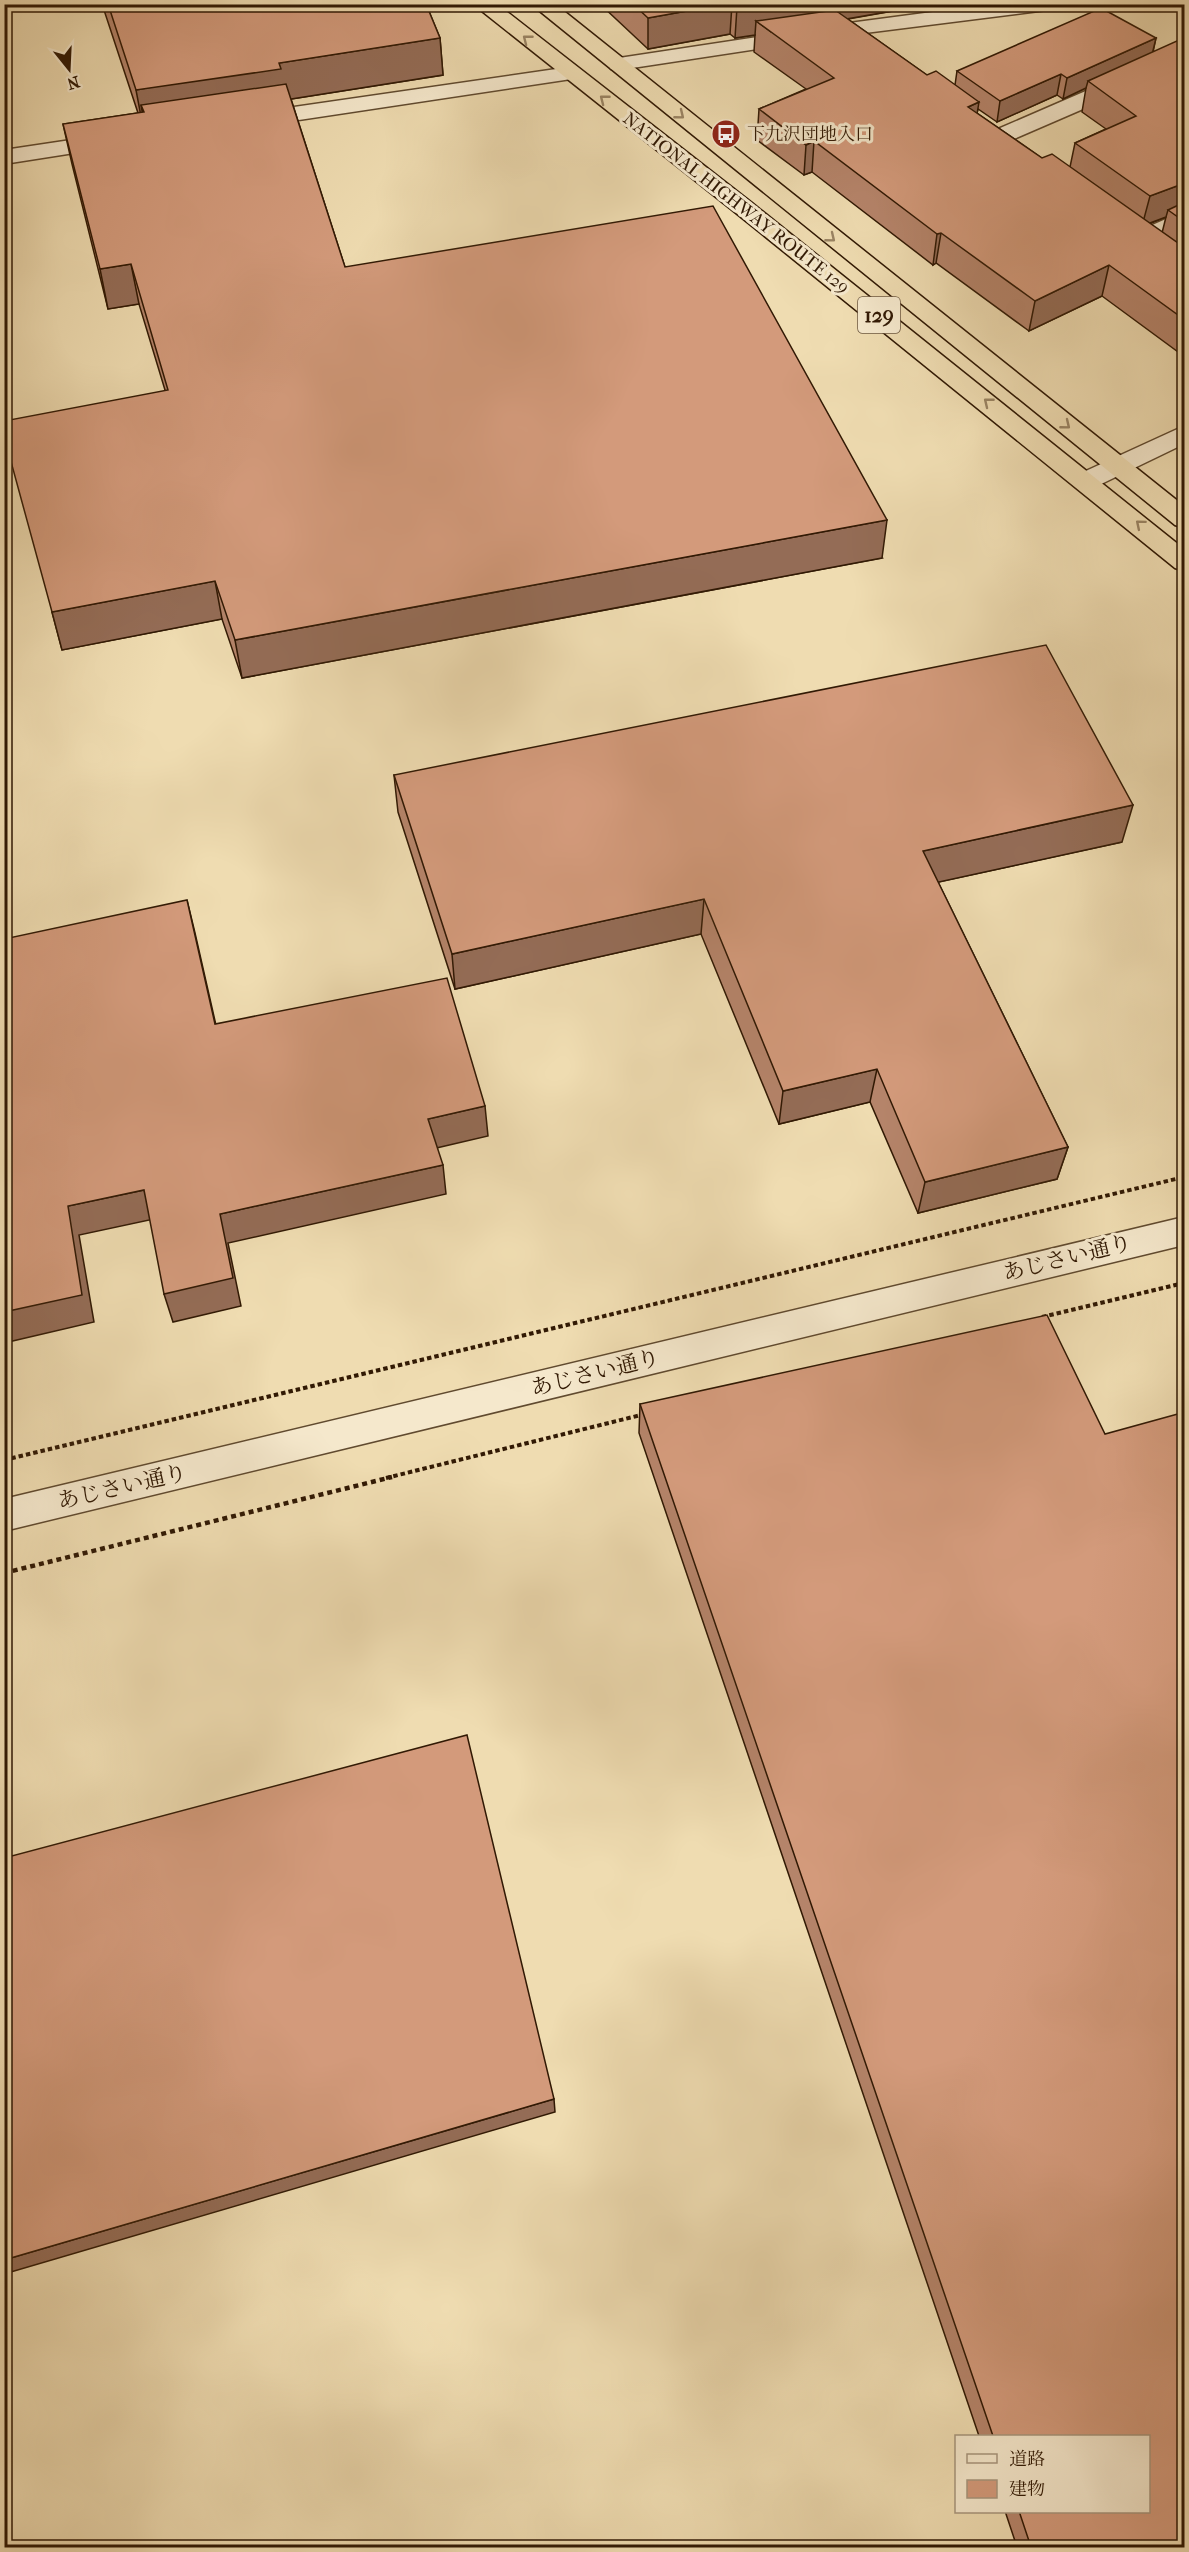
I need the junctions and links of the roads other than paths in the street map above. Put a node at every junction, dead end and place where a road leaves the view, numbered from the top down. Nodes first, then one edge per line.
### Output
1 (483, 4) edge
2 (542, 4) edge
3 (1047, 4) edge
4 (849, 29) junction
5 (877, 50) edge
6 (1185, 58) edge
7 (619, 64) junction
8 (570, 73) junction
9 (226, 124) edge
10 (980, 124) edge
11 (133, 138) edge
12 (999, 138) junction
13 (1018, 151) edge
14 (4, 157) edge
15 (1185, 218) edge
16 (1121, 225) edge
17 (1185, 434) edge
18 (1117, 467) junction
19 (1086, 480) junction
20 (1185, 519) edge
21 (1185, 562) edge
22 (1185, 1231) edge
23 (4, 1515) edge

8 -> 1 highway, NATIONAL HIGHWAY ROUTE 129 / 129
2 - 7 highway, NATIONAL HIGHWAY ROUTE 129 / 129
3 - 4 street
4 - 5 street
4 - 7 street
6 - 12 street
7 -> 18 highway, NATIONAL HIGHWAY ROUTE 129 / 129
8 - 9 street
19 -> 8 highway, NATIONAL HIGHWAY ROUTE 129 / 129
10 - 12 street
11 - 14 street
12 - 13 street
15 - 16 street
17 - 18 street
18 - 19 street
18 - 20 highway, NATIONAL HIGHWAY ROUTE 129 / 129
21 -> 19 highway, NATIONAL HIGHWAY ROUTE 129 / 129
22 - 23 street, あじさい通り

